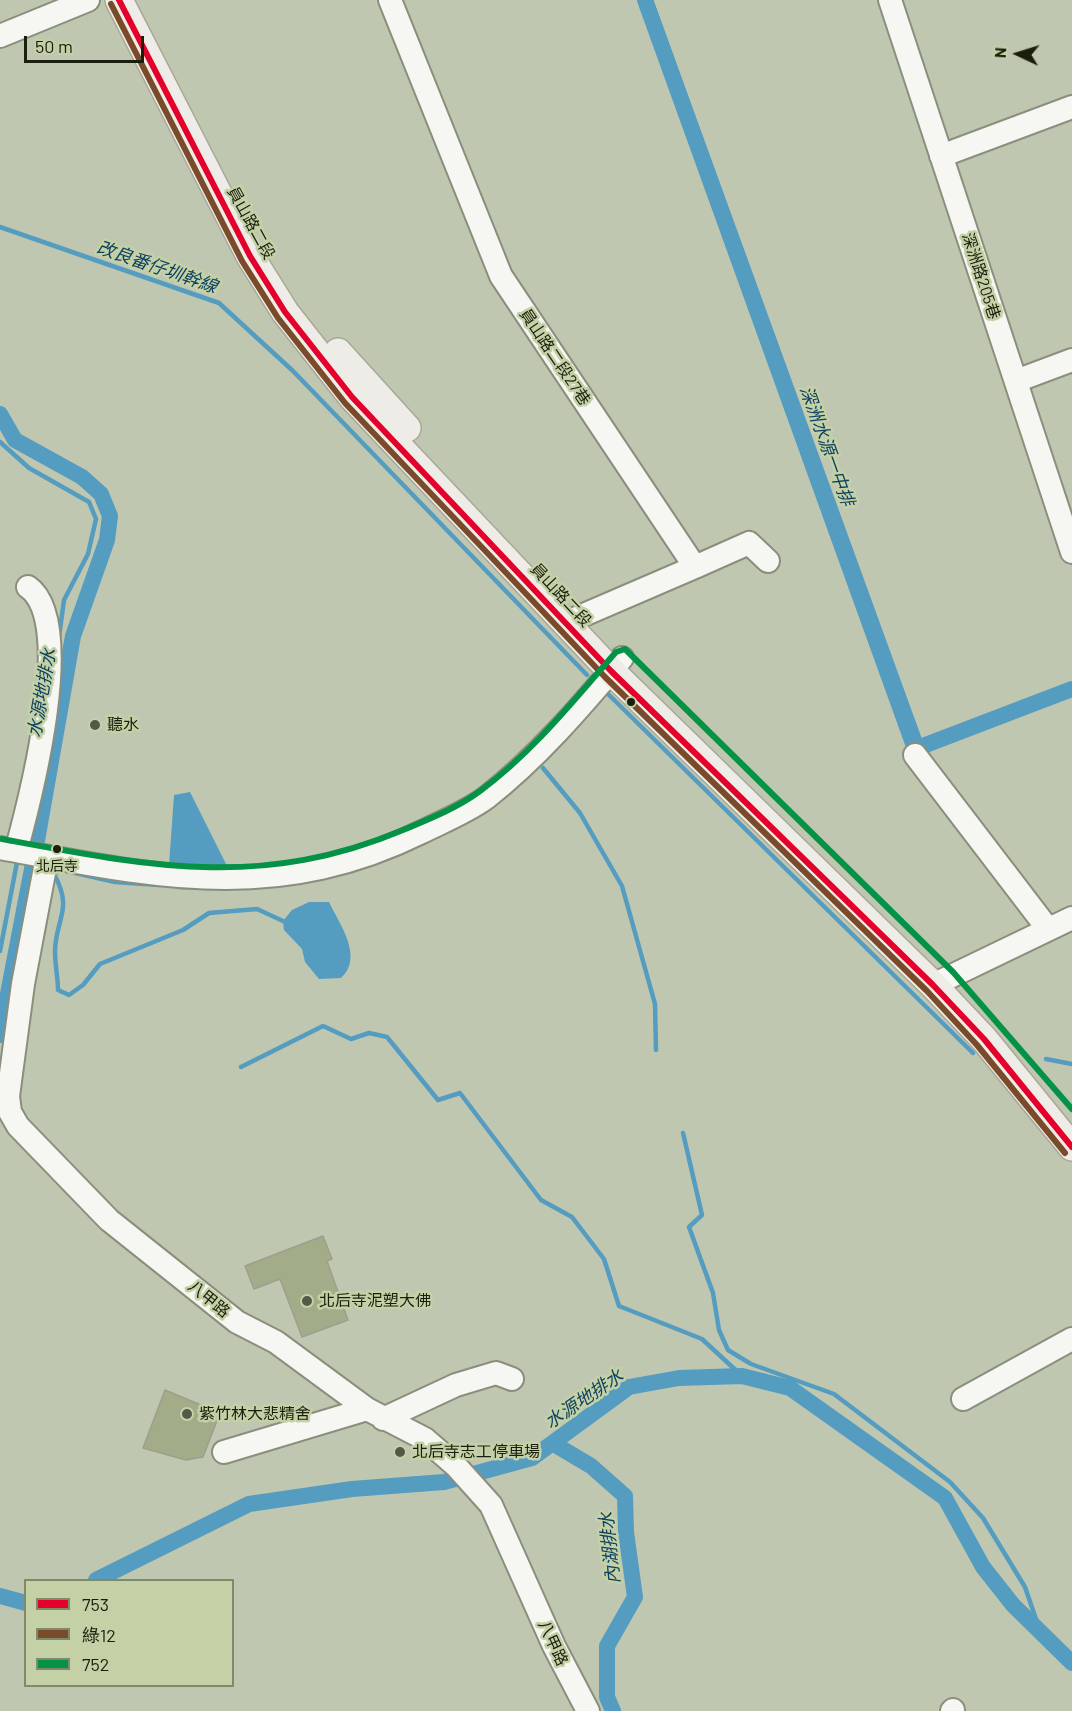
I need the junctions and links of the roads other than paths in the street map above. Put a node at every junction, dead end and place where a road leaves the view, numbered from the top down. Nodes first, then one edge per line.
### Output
1 (88, 0) edge
2 (119, 0) edge
3 (139, 0) edge
4 (390, 0) edge
5 (890, 0) edge
6 (0, 36) edge
7 (1072, 107) edge
8 (941, 156) junction
9 (1072, 360) edge
10 (1016, 381) junction
11 (1072, 552) edge
12 (768, 561) dead end
13 (695, 567) junction
14 (28, 587) dead end
15 (573, 620) junction
16 (616, 665) junction
17 (915, 755) dead end
18 (27, 853) edge
19 (1072, 918) edge
20 (1048, 929) junction
21 (940, 982) junction
22 (1072, 1123) edge
23 (1072, 1147) edge
24 (1072, 1338) edge
25 (512, 1379) dead end
26 (963, 1399) dead end
27 (375, 1414) junction
28 (224, 1452) dead end
29 (588, 1711) edge

1 - 6 street
2 - 15 main road, 員山路二段
3 - 15 main road, 員山路二段
4 - 13 street, 員山路二段27巷
5 - 8 street, 深洲路205巷
7 - 8 street
8 - 10 street, 深洲路205巷
9 - 10 street
10 - 11 street, 深洲路205巷
12 - 13 street
13 - 15 street
14 - 18 street, 八甲路
15 - 16 main road, 員山路二段
16 - 18 street
16 - 21 main road, 員山路二段
17 - 20 street
18 - 27 street, 八甲路
19 - 20 street
20 - 21 street
21 - 22 main road, 員山路二段
21 - 23 main road, 員山路二段
24 - 26 street
25 - 27 street
27 - 28 street
27 - 29 street, 八甲路

